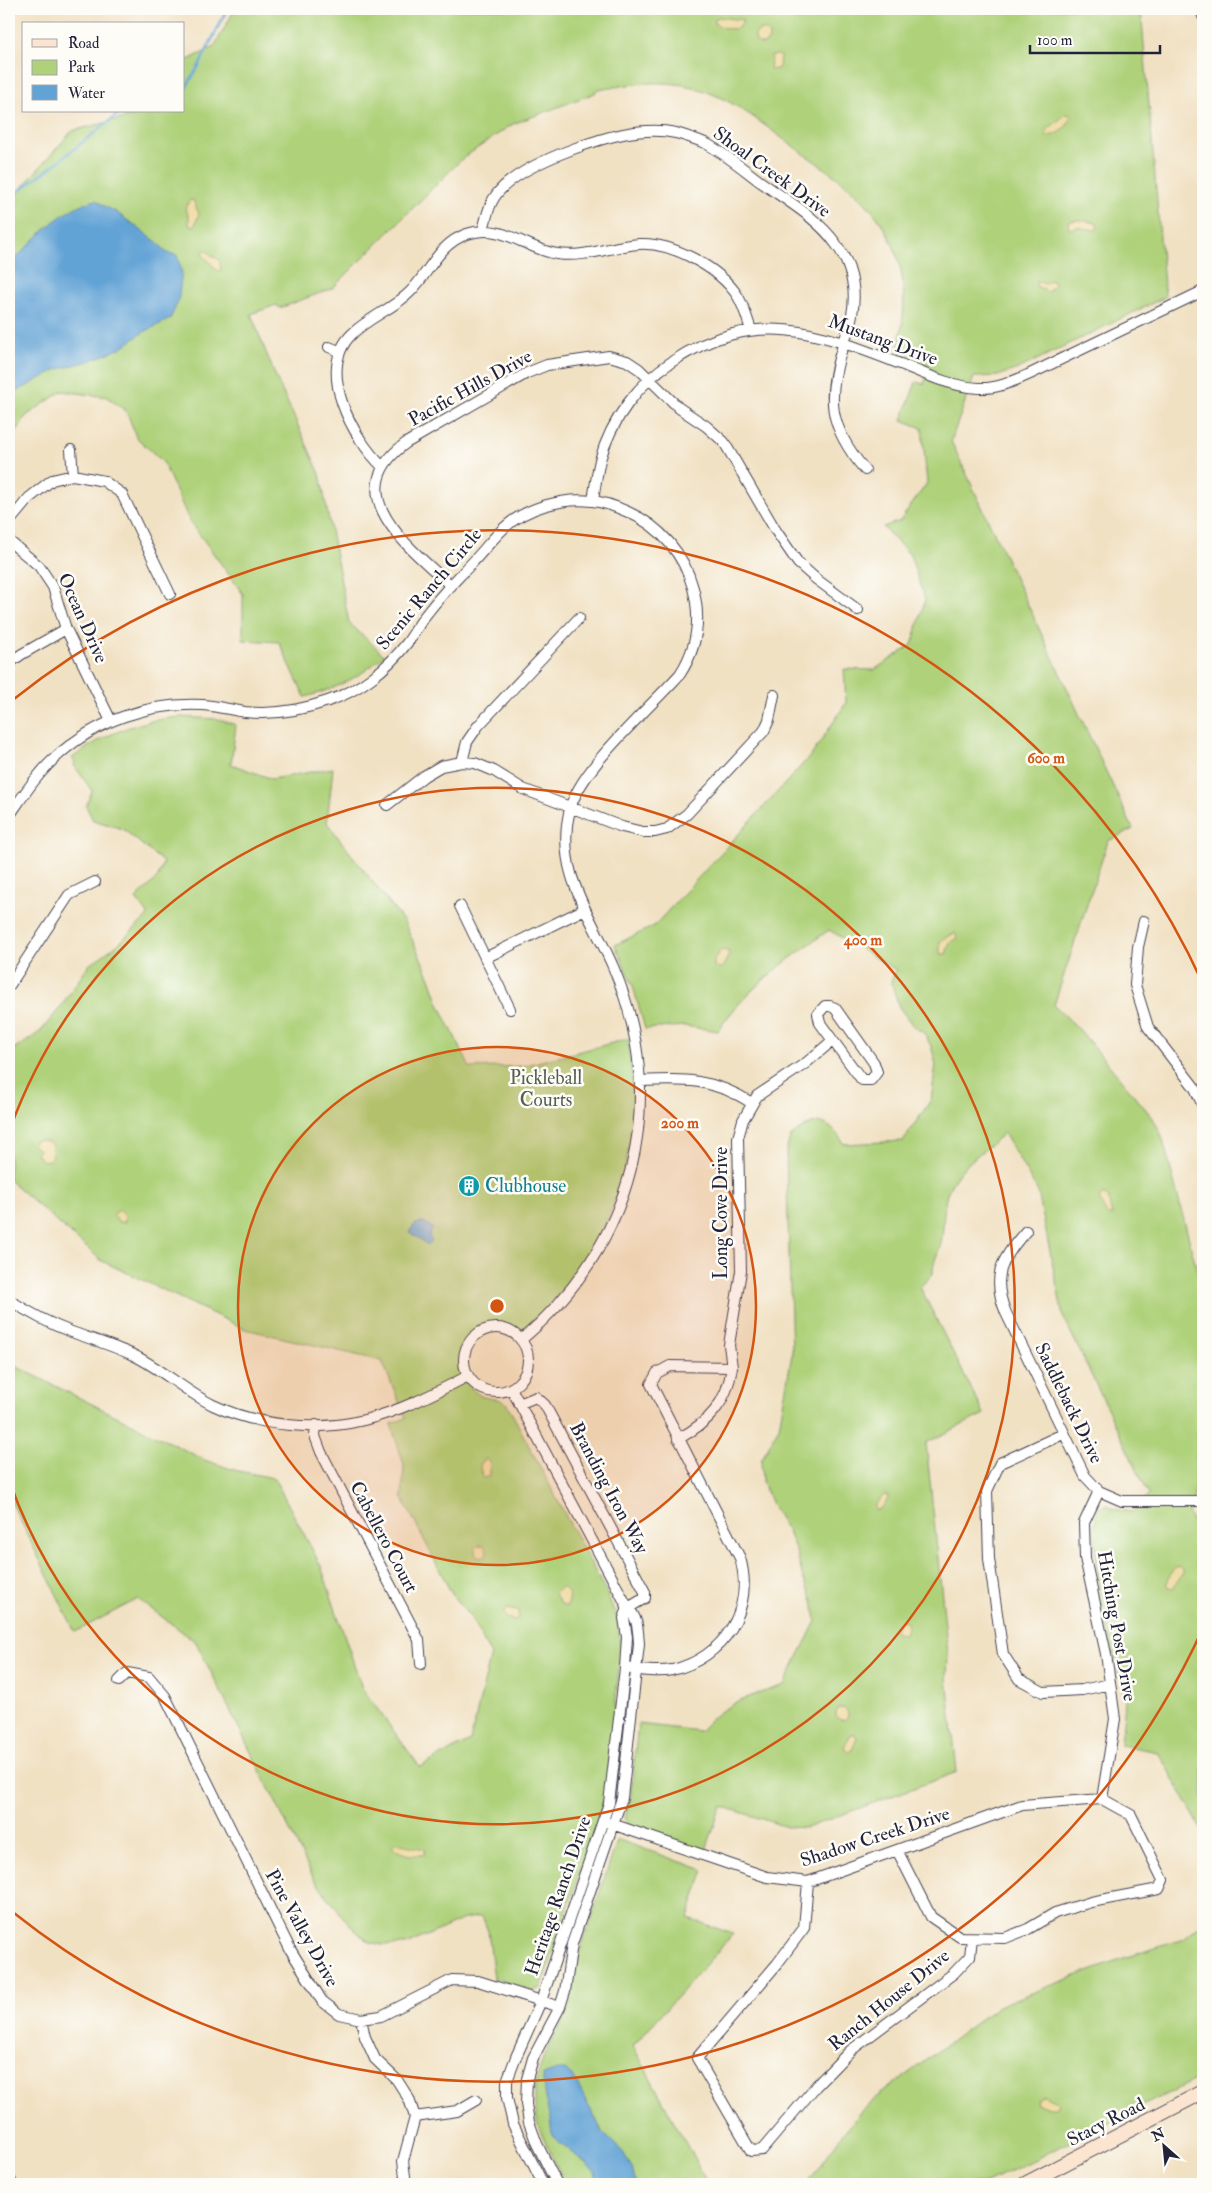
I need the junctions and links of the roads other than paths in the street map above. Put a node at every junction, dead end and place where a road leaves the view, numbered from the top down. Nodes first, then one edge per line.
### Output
1 (1201, 9) edge
2 (1203, 16) edge
3 (483, 230) junction
4 (1203, 291) edge
5 (751, 330) junction
6 (844, 342) junction
7 (329, 347) dead end
8 (339, 351) junction
9 (650, 378) junction
10 (71, 450) dead end
11 (383, 467) junction
12 (864, 470) dead end
13 (73, 474) junction
14 (593, 501) junction
15 (9, 522) edge
16 (9, 541) edge
17 (451, 586) junction
18 (170, 594) dead end
19 (858, 610) dead end
20 (579, 618) dead end
21 (66, 629) junction
22 (9, 663) edge
23 (774, 695) dead end
24 (111, 721) junction
25 (462, 762) junction
26 (388, 805) dead end
27 (570, 807) junction
28 (9, 816) edge
29 (95, 882) dead end
30 (460, 906) dead end
31 (585, 909) junction
32 (1144, 921) dead end
33 (485, 958) junction
34 (9, 986) edge
35 (510, 1009) dead end
36 (832, 1041) junction
37 (640, 1081) junction
38 (752, 1103) junction
39 (1203, 1106) edge
40 (1026, 1231) dead end
41 (9, 1300) edge
42 (522, 1340) junction
43 (732, 1367) junction
44 (468, 1376) junction
45 (510, 1388) junction
46 (519, 1404) junction
47 (316, 1425) junction
48 (1063, 1434) junction
49 (678, 1438) junction
50 (1099, 1492) junction
51 (1203, 1502) edge
52 (628, 1608) junction
53 (421, 1664) dead end
54 (625, 1668) junction
55 (637, 1669) junction
56 (119, 1681) dead end
57 (1110, 1684) junction
58 (1102, 1799) junction
59 (604, 1821) junction
60 (615, 1825) junction
61 (897, 1850) junction
62 (808, 1882) junction
63 (972, 1938) junction
64 (541, 2001) junction
65 (560, 2007) junction
66 (361, 2019) junction
67 (1203, 2092) edge
68 (476, 2100) dead end
69 (415, 2117) junction
70 (9, 2177) edge
71 (1042, 2181) edge
72 (12, 2184) edge
73 (406, 2184) edge
74 (543, 2184) edge
75 (557, 2184) edge
76 (1025, 2184) edge

1 - 2 street
3 - 5 street
3 - 6 street, Shoal Creek Drive
3 - 8 street
4 - 6 street, Mustang Drive
5 - 6 street, Mustang Drive
5 - 9 street, Mustang Drive
6 - 12 street, Shoal Creek Drive
7 - 8 street
8 - 11 street
9 - 11 street, Pacific Hills Drive
9 - 14 street, Mustang Drive
9 - 19 street, Pacific Hills Drive
10 - 13 street
11 - 17 street, Pacific Hills Drive
13 - 15 street
13 - 18 street
14 - 17 street, Scenic Ranch Circle
14 - 27 street, Scenic Ranch Circle
16 - 21 street, Ocean Drive
17 - 24 street, Scenic Ranch Circle
20 - 25 street
21 - 22 street
21 - 24 street, Ocean Drive
23 - 27 street
24 - 28 street, Scenic Ranch Circle
25 - 26 street
25 - 27 street
27 - 31 street, Scenic Ranch Circle
29 - 34 street
30 - 33 street
31 - 33 street
31 - 37 street, Scenic Ranch Circle
32 - 39 street
33 - 35 street
36 - 36 street
36 - 38 street, Long Cove Drive
37 - 38 street
37 - 42 street, Scenic Ranch Circle
38 - 43 street, Long Cove Drive
40 - 48 street, Saddleback Drive
41 - 47 street
42 - 44 street
42 - 45 street
43 - 49 street, Long Cove Drive
43 - 49 street
44 - 45 street
44 - 47 street
45 - 46 street, Heritage Ranch Drive
46 - 52 street, Heritage Ranch Drive
46 - 52 street, Branding Iron Way
47 - 53 street, Cabellero Court
48 - 50 street, Saddleback Drive
48 - 57 street
49 - 55 street
50 - 51 street, Saddleback Drive
50 - 57 street, Hitching Post Drive
52 - 54 street, Heritage Ranch Drive
52 - 55 street, Heritage Ranch Drive
54 - 55 street
54 - 59 street, Heritage Ranch Drive
55 - 60 street, Heritage Ranch Drive
56 - 66 street, Pine Valley Drive
57 - 58 street, Hitching Post Drive
58 - 61 street, Shadow Creek Drive
58 - 63 street
59 - 60 street, Shadow Creek Drive
59 - 64 street, Heritage Ranch Drive
60 - 62 street, Shadow Creek Drive
60 - 65 street, Heritage Ranch Drive
61 - 62 street, Shadow Creek Drive
61 - 63 street
62 - 63 street, Ranch House Drive
64 - 65 street, Pine Valley Drive
64 - 66 street, Pine Valley Drive
64 - 74 street, Heritage Ranch Drive
65 - 75 street, Heritage Ranch Drive
66 - 69 street
67 - 71 main road, Stacy Road
68 - 69 street
69 - 73 street
70 - 72 street
71 - 76 main road, Stacy Road

